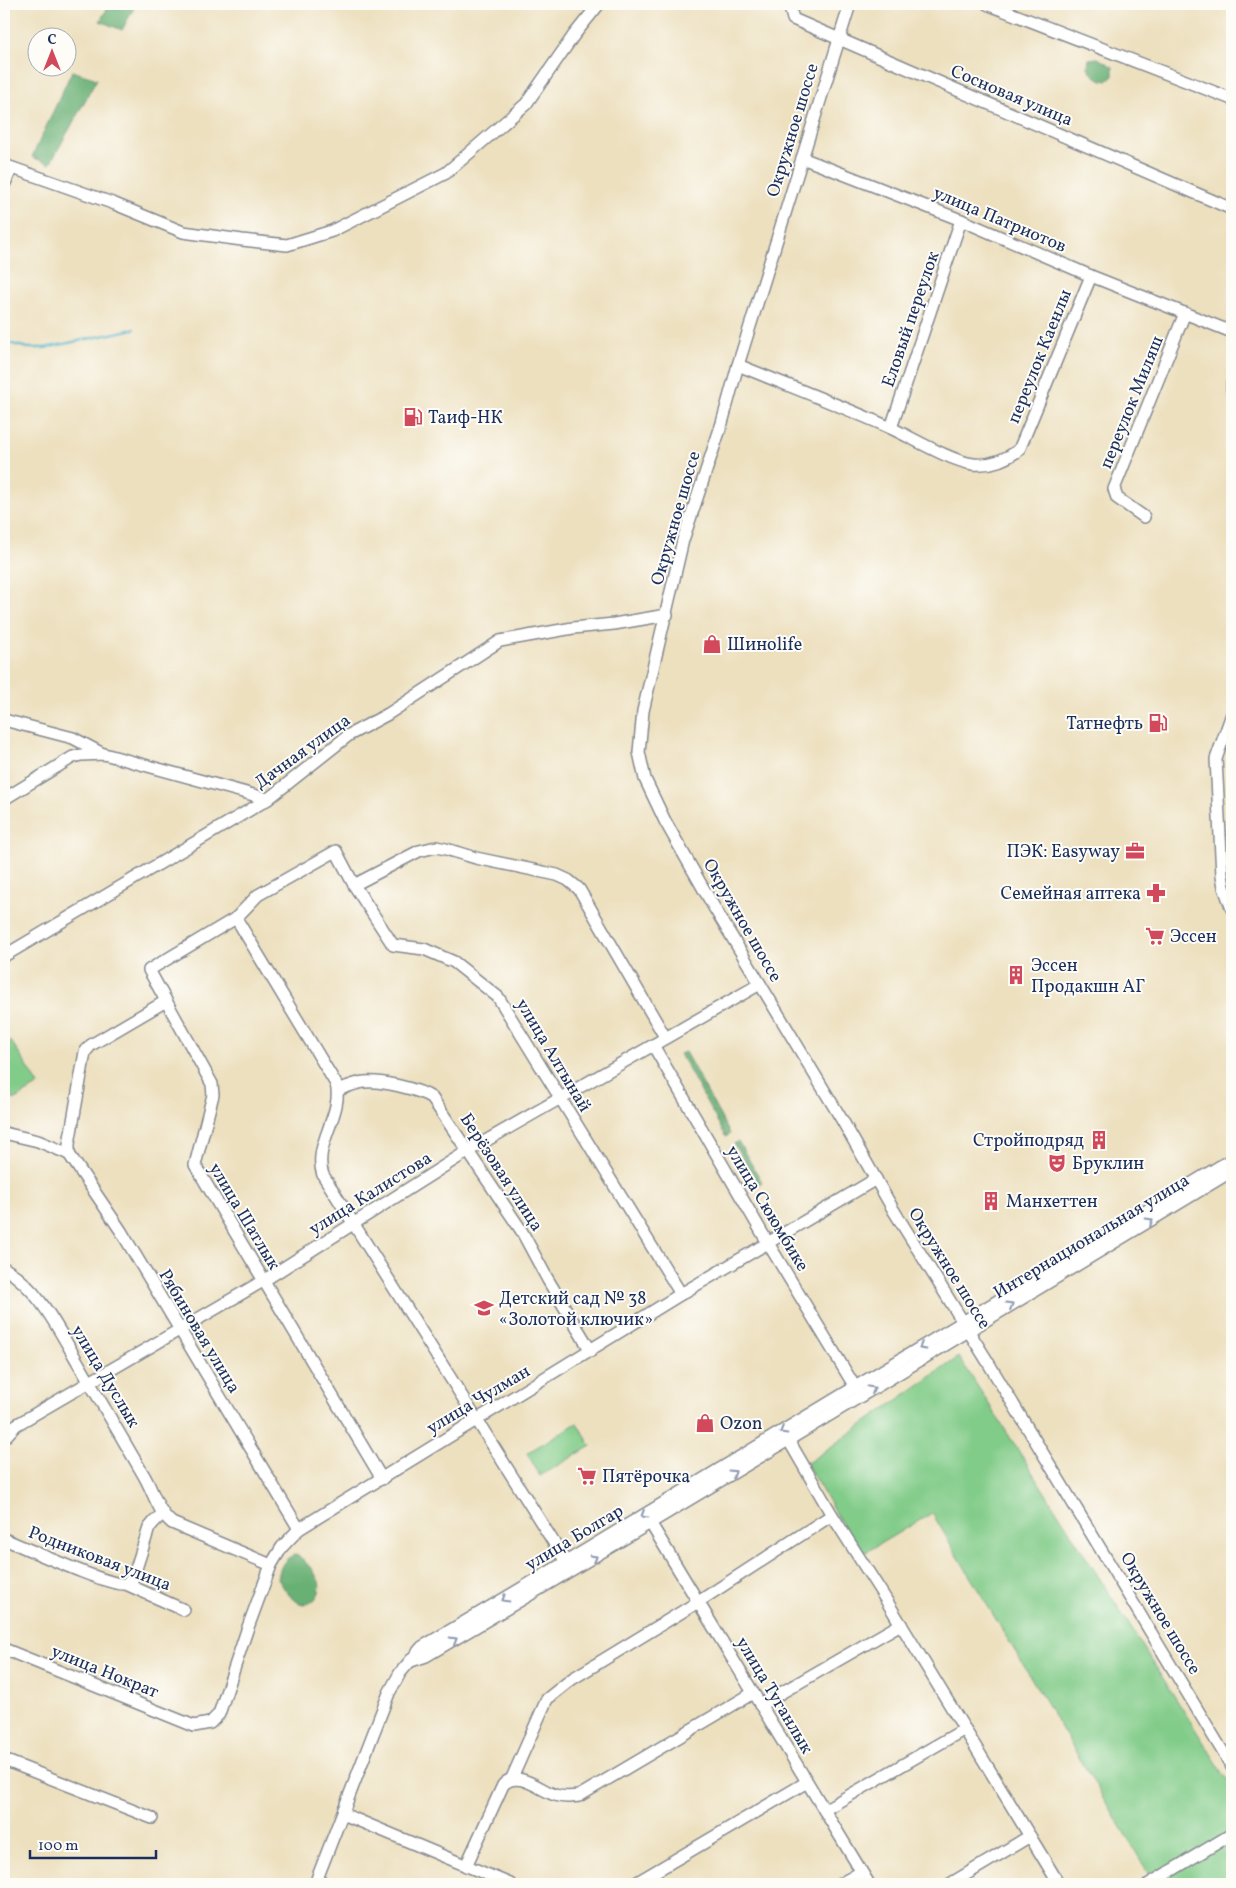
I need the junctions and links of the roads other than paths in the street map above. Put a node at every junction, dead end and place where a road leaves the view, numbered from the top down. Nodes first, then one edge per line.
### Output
1 (600, 4) edge
2 (789, 4) edge
3 (850, 4) edge
4 (987, 4) edge
5 (839, 39) junction
6 (1232, 99) edge
7 (802, 158) junction
8 (8, 167) edge
9 (4, 185) edge
10 (1232, 209) edge
11 (961, 220) junction
12 (1091, 276) junction
13 (1185, 315) junction
14 (1232, 332) edge
15 (738, 365) junction
16 (1232, 383) edge
17 (1232, 389) edge
18 (891, 428) junction
19 (1144, 517) dead end
20 (667, 615) junction
21 (1232, 714) edge
22 (4, 720) edge
23 (104, 754) junction
24 (4, 799) edge
25 (268, 799) junction
26 (354, 885) junction
27 (1232, 908) edge
28 (236, 918) junction
29 (4, 956) edge
30 (760, 984) junction
31 (166, 1001) junction
32 (665, 1037) junction
33 (652, 1046) junction
34 (338, 1090) junction
35 (560, 1098) junction
36 (4, 1133) edge
37 (468, 1151) junction
38 (69, 1154) junction
39 (1232, 1159) edge
40 (1232, 1171) edge
41 (876, 1180) junction
42 (353, 1224) junction
43 (768, 1243) junction
44 (4, 1268) edge
45 (263, 1281) junction
46 (681, 1294) junction
47 (966, 1326) junction
48 (179, 1330) junction
49 (591, 1351) junction
50 (90, 1383) junction
51 (855, 1387) junction
52 (4, 1420) edge
53 (477, 1420) junction
54 (16, 1425) junction
55 (4, 1438) edge
56 (788, 1439) junction
57 (382, 1479) junction
58 (162, 1514) junction
59 (832, 1515) junction
60 (651, 1524) junction
61 (299, 1529) junction
62 (4, 1538) edge
63 (566, 1562) junction
64 (271, 1565) junction
65 (126, 1584) junction
66 (698, 1602) junction
67 (184, 1610) dead end
68 (901, 1624) junction
69 (4, 1649) edge
70 (411, 1661) junction
71 (753, 1693) junction
72 (760, 1705) junction
73 (194, 1726) joint
74 (965, 1729) junction
75 (4, 1760) edge
76 (1232, 1767) edge
77 (512, 1778) junction
78 (807, 1782) junction
79 (824, 1810) junction
80 (343, 1814) junction
81 (152, 1818) dead end
82 (1232, 1834) edge
83 (1030, 1836) junction
84 (466, 1866) junction
85 (861, 1872) junction
86 (315, 1884) edge
87 (510, 1884) edge
88 (634, 1884) edge
89 (840, 1884) edge
90 (869, 1884) edge
91 (950, 1884) edge
92 (1059, 1884) edge
93 (1149, 1884) edge

1 - 8 street
2 - 5 street, Сосновая улица
3 - 5 street, Окружное шоссе
4 - 6 street
5 - 7 street, Окружное шоссе
5 - 10 street, Сосновая улица
7 - 11 street, улица Патриотов
7 - 15 street, Окружное шоссе
8 - 9 street
11 - 12 street, улица Патриотов
11 - 18 street, Еловый переулок
12 - 13 street, улица Патриотов
12 - 18 street, переулок Каенлы
13 - 14 street, улица Патриотов
13 - 19 street, переулок Миляш
15 - 18 street
15 - 20 street, Окружное шоссе
16 - 17 street
20 - 25 street, Дачная улица
20 - 30 street, Окружное шоссе
21 - 27 street
22 - 23 street
23 - 24 street
23 - 25 street
25 - 29 street, Дачная улица
26 - 28 street, улица Алтынай
26 - 32 street
26 - 35 street, улица Алтынай
28 - 31 street, улица Шатлык
28 - 34 street
30 - 32 street, улица Калистова
30 - 41 street, Окружное шоссе
31 - 38 street
31 - 45 street, улица Шатлык
32 - 33 street, улица Калистова
33 - 35 street, улица Калистова
33 - 43 street, улица Сююмбике
34 - 37 street, Берёзовая улица
34 - 42 street
35 - 37 street, улица Калистова
35 - 46 street, улица Алтынай
36 - 38 street
37 - 42 street, улица Калистова
37 - 49 street, Берёзовая улица
38 - 48 street, Рябиновая улица
39 - 47 street, Интернациональная улица
47 -> 40 street, Интернациональная улица
41 - 43 street, улица Чулман
41 - 47 street, Окружное шоссе
42 - 45 street, улица Калистова
42 - 53 street
43 - 46 street, улица Чулман
43 - 51 street, улица Сююмбике
44 - 50 street, улица Дуслык
45 - 48 street, улица Калистова
45 - 57 street, улица Шатлык
46 - 49 street, улица Чулман
47 -> 51 street, улица Болгар
56 -> 47 street, улица Болгар
47 - 76 street, Окружное шоссе
48 - 50 street, улица Калистова
48 - 61 street, Рябиновая улица
49 - 53 street, улица Чулман
50 - 54 street, улица Калистова
50 - 58 street, улица Дуслык
51 -> 63 street, улица Болгар
52 - 54 street
53 - 57 street, улица Чулман
53 - 63 street
54 - 55 street, улица Калистова
56 - 59 street
60 -> 56 street, улица Болгар
57 - 61 street, улица Чулман
58 - 64 street
58 - 65 street
59 - 66 street
59 - 68 street
60 - 66 street, улица Туганлык
70 -> 60 street, улица Болгар
61 - 64 street, улица Чулман
62 - 65 street, Родниковая улица
63 -> 70 street, улица Болгар
64 - 73 street, улица Чулман
65 - 67 street, Родниковая улица
66 - 71 street, улица Туганлык
66 - 77 street
68 - 72 street
68 - 74 street
69 - 73 street, улица Нократ
70 - 80 street, улица Болгар
71 - 72 street, улица Туганлык
71 - 77 street
72 - 78 street, улица Туганлык
74 - 79 street
74 - 83 street
75 - 81 street
77 - 84 street
78 - 79 street, улица Туганлык
78 - 88 street
79 - 85 street, улица Туганлык
80 - 84 street
80 - 86 street, улица Болгар
82 - 93 street
83 - 91 street
83 - 92 street
84 - 87 street
85 - 89 street
85 - 90 street, улица Туганлык

